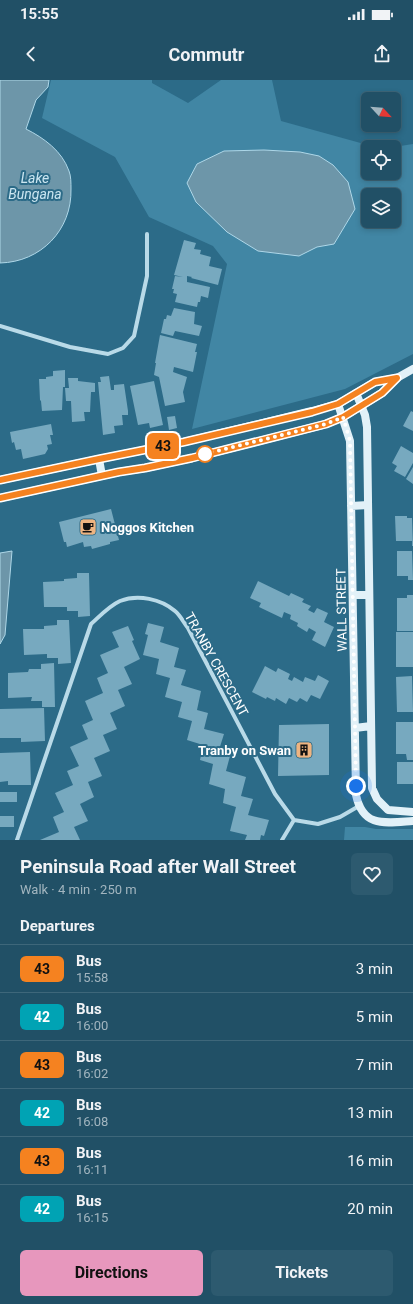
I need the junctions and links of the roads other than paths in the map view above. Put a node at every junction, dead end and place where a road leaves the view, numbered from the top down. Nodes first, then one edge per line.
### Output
1 (147, 234) dead end
2 (0, 326) edge
3 (413, 369) edge
4 (397, 378) junction
5 (356, 393) junction
6 (338, 404) junction
7 (362, 406) junction
8 (343, 417) junction
9 (99, 459) junction
10 (102, 476) junction
11 (0, 480) edge
12 (0, 498) edge
13 (368, 505) junction
14 (352, 506) junction
15 (353, 595) junction
16 (370, 595) junction
17 (372, 726) junction
18 (355, 728) junction
19 (359, 806) junction
20 (413, 812) edge
21 (294, 820) junction
22 (413, 821) edge
23 (17, 840) edge
24 (282, 840) edge

1 - 2 street
3 - 4 street
4 - 5 street
4 - 7 street
5 - 6 street
5 - 7 street
6 - 8 street, WALL STREET
6 - 9 street
7 - 8 street
7 - 13 street
8 - 10 street
8 - 14 street, WALL STREET
9 - 10 street
9 - 11 street
10 - 12 street
13 - 14 street
13 - 16 street
14 - 15 street, WALL STREET
15 - 16 street
15 - 18 street, WALL STREET
16 - 17 street
17 - 18 street
17 - 20 street
18 - 19 street, WALL STREET
19 - 21 street
19 - 22 street, WALL STREET
21 - 23 street, TRANBY CRESCENT
21 - 24 street

